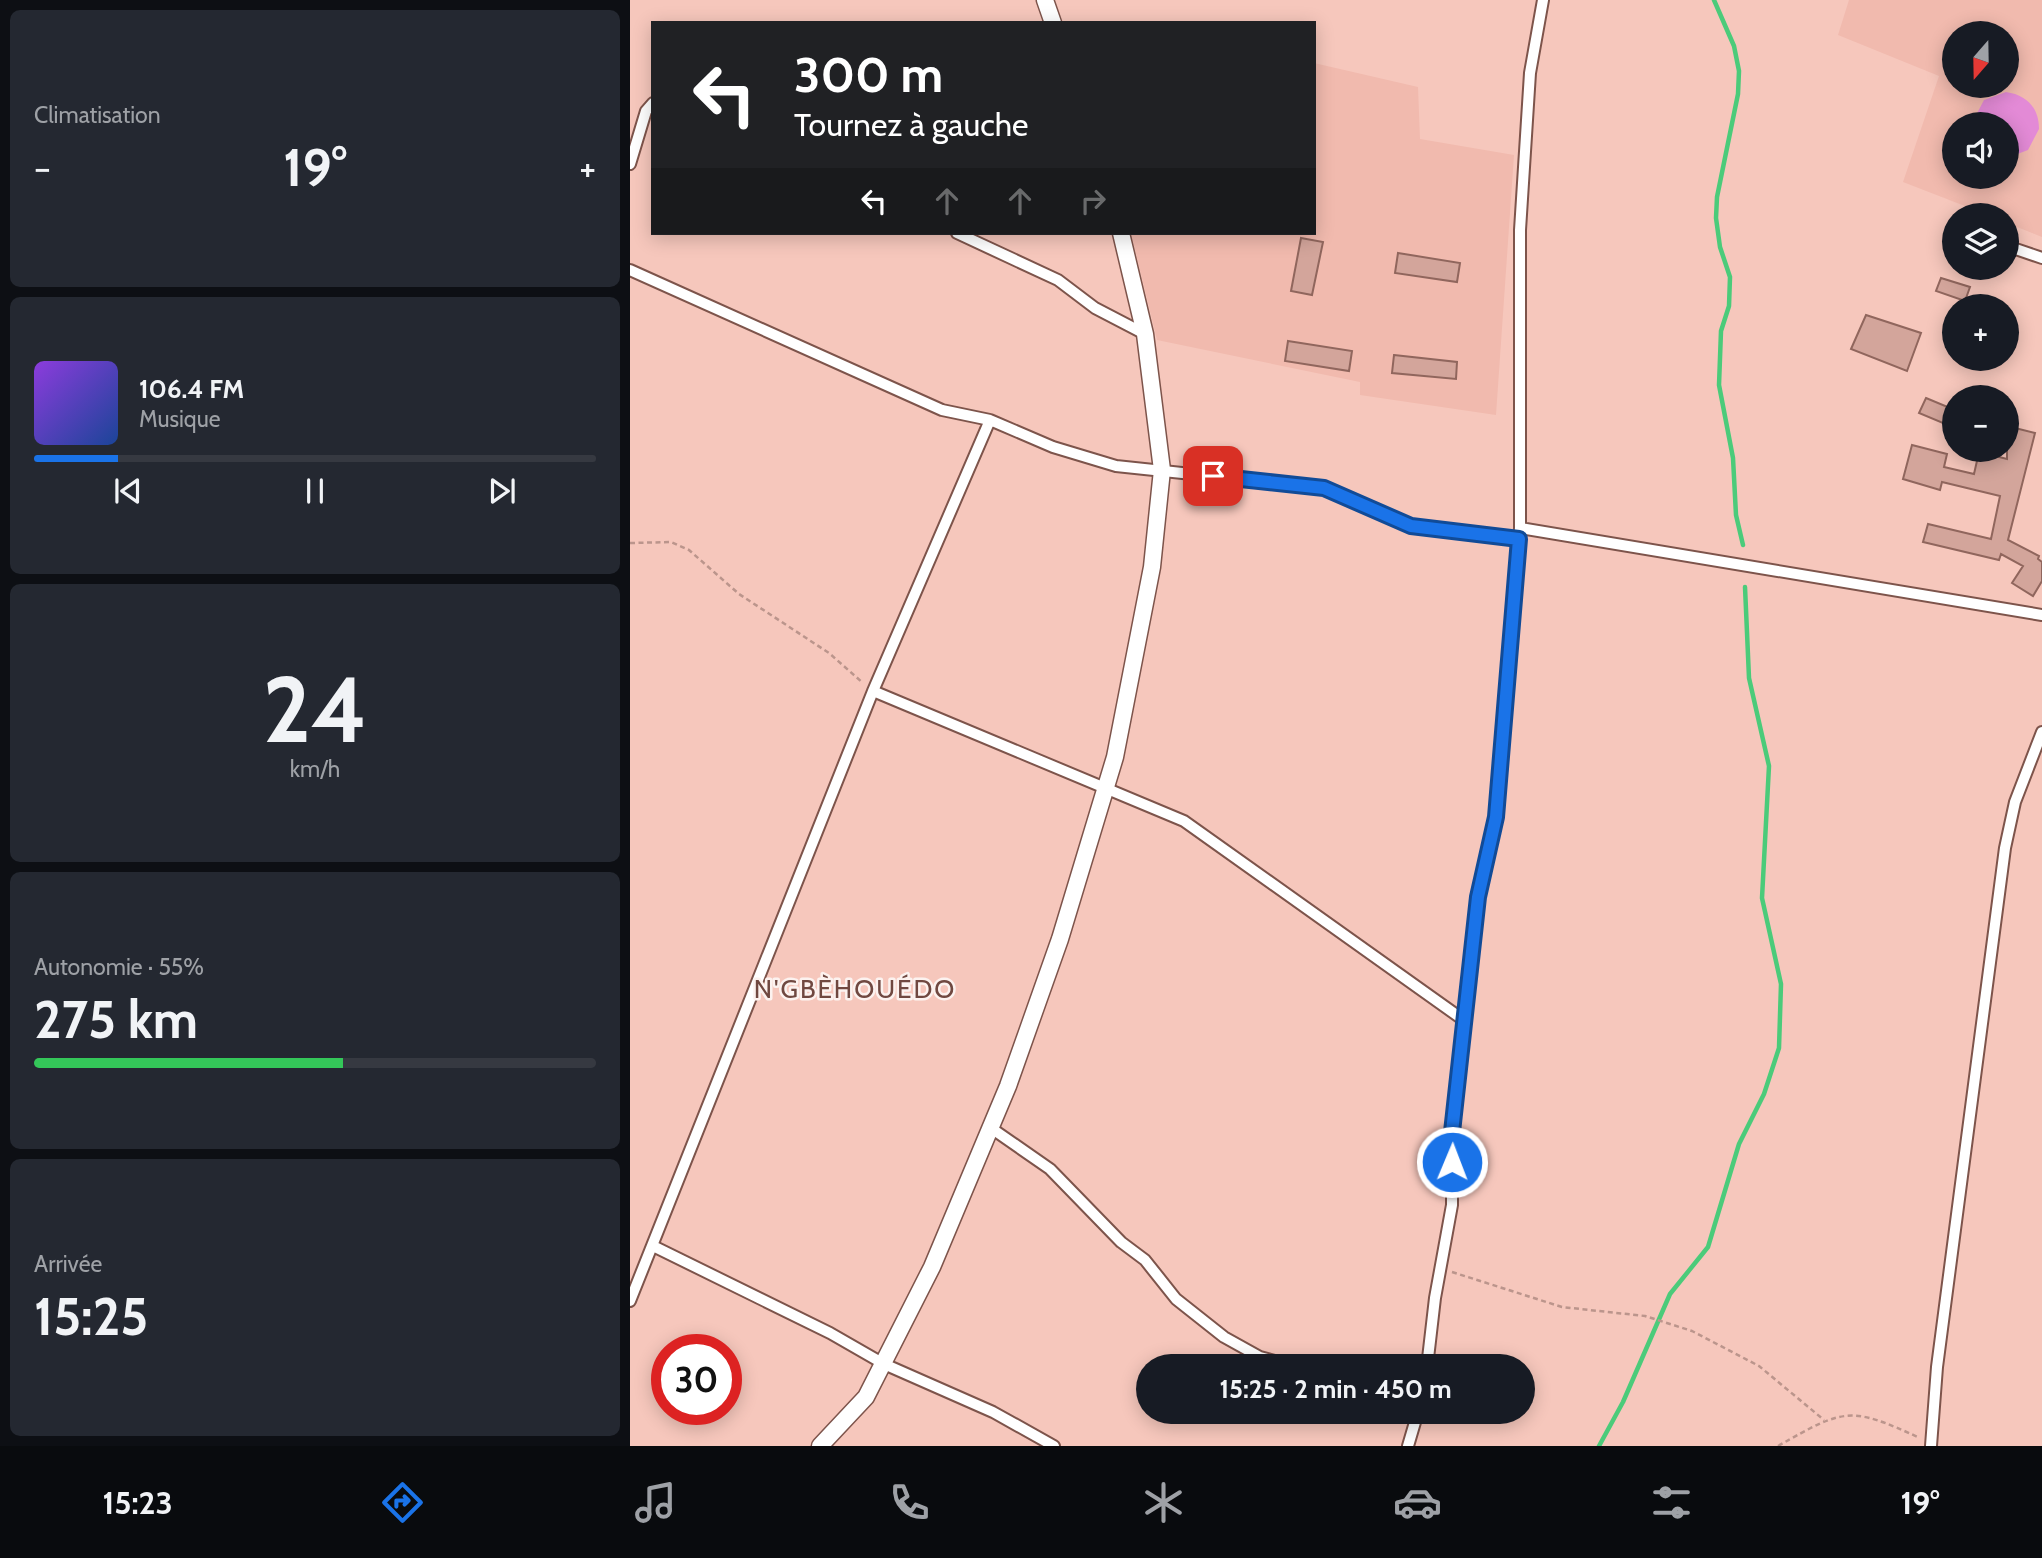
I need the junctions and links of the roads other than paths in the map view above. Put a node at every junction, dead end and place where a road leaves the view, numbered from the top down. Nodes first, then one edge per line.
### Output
1 (1045, 0) edge
2 (1544, 0) edge
3 (1052, 21) edge
4 (651, 105) edge
5 (630, 164) edge
6 (961, 235) edge
7 (1121, 235) edge
8 (2019, 250) edge
9 (2042, 258) edge
10 (630, 270) edge
11 (1145, 334) junction
12 (990, 420) junction
13 (1162, 470) junction
14 (1519, 534) junction
15 (2042, 615) edge
16 (873, 691) junction
17 (2042, 733) edge
18 (1107, 788) junction
19 (1465, 1021) junction
20 (991, 1128) junction
21 (653, 1245) junction
22 (630, 1301) edge
23 (1255, 1354) edge
24 (1429, 1354) edge
25 (884, 1364) junction
26 (1414, 1424) edge
27 (1931, 1444) edge
28 (820, 1446) edge
29 (1054, 1446) edge
30 (1408, 1446) edge

1 - 3 street
2 - 14 street
4 - 5 street
6 - 11 street
7 - 11 street
8 - 9 street
10 - 12 street
11 - 13 street
12 - 13 street
12 - 16 street
13 - 14 street
13 - 18 street
14 - 15 street
14 - 19 street
16 - 18 street
16 - 21 street
17 - 27 street
18 - 19 street
18 - 20 street
19 - 24 street
20 - 23 street
20 - 25 street
21 - 22 street
21 - 25 street
25 - 28 street
25 - 29 street
26 - 30 street

